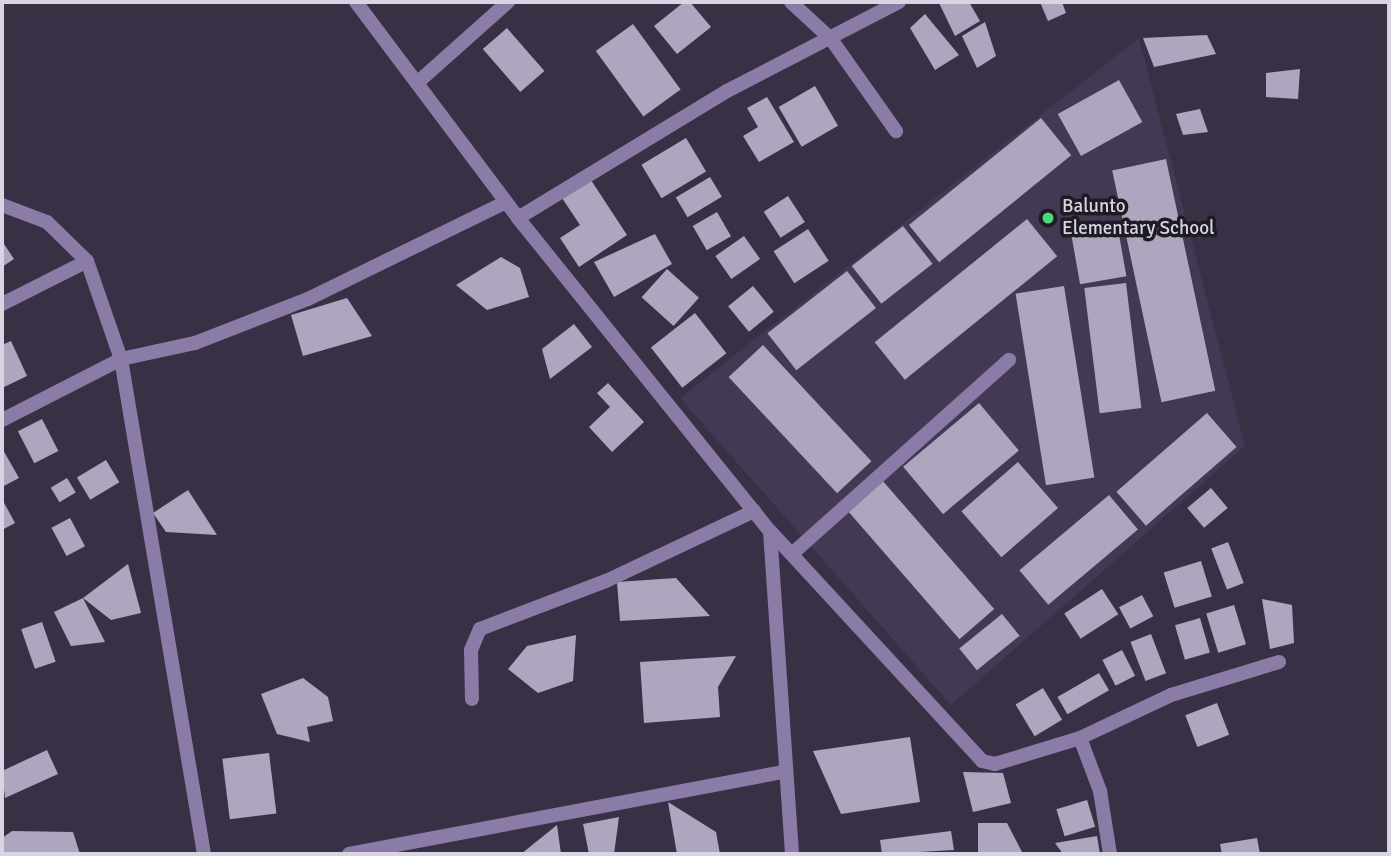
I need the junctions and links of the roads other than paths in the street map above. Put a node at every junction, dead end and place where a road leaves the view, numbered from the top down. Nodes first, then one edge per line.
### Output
1 (356, 2) edge
2 (508, 2) edge
3 (791, 2) edge
4 (899, 2) edge
5 (831, 39) junction
6 (417, 83) junction
7 (896, 131) dead end
8 (506, 202) junction
9 (2, 205) edge
10 (518, 218) junction
11 (88, 261) junction
12 (2, 304) edge
13 (121, 359) junction
14 (1009, 360) dead end
15 (2, 420) edge
16 (754, 511) junction
17 (770, 531) junction
18 (793, 553) junction
19 (1279, 662) dead end
20 (471, 699) dead end
21 (1080, 738) junction
22 (782, 772) junction
23 (204, 854) edge
24 (349, 854) edge
25 (792, 854) edge
26 (1110, 854) edge

1 - 6 street
2 - 6 street
3 - 5 street
4 - 5 street
5 - 7 street
5 - 10 street
6 - 8 street
8 - 10 street
8 - 13 street
9 - 11 street
10 - 16 street
11 - 12 street
11 - 13 street
13 - 15 street
13 - 23 street
14 - 18 street
16 - 17 street
16 - 20 street
17 - 18 street
17 - 22 street
18 - 21 street
19 - 21 street
21 - 26 street
22 - 24 street
22 - 25 street

